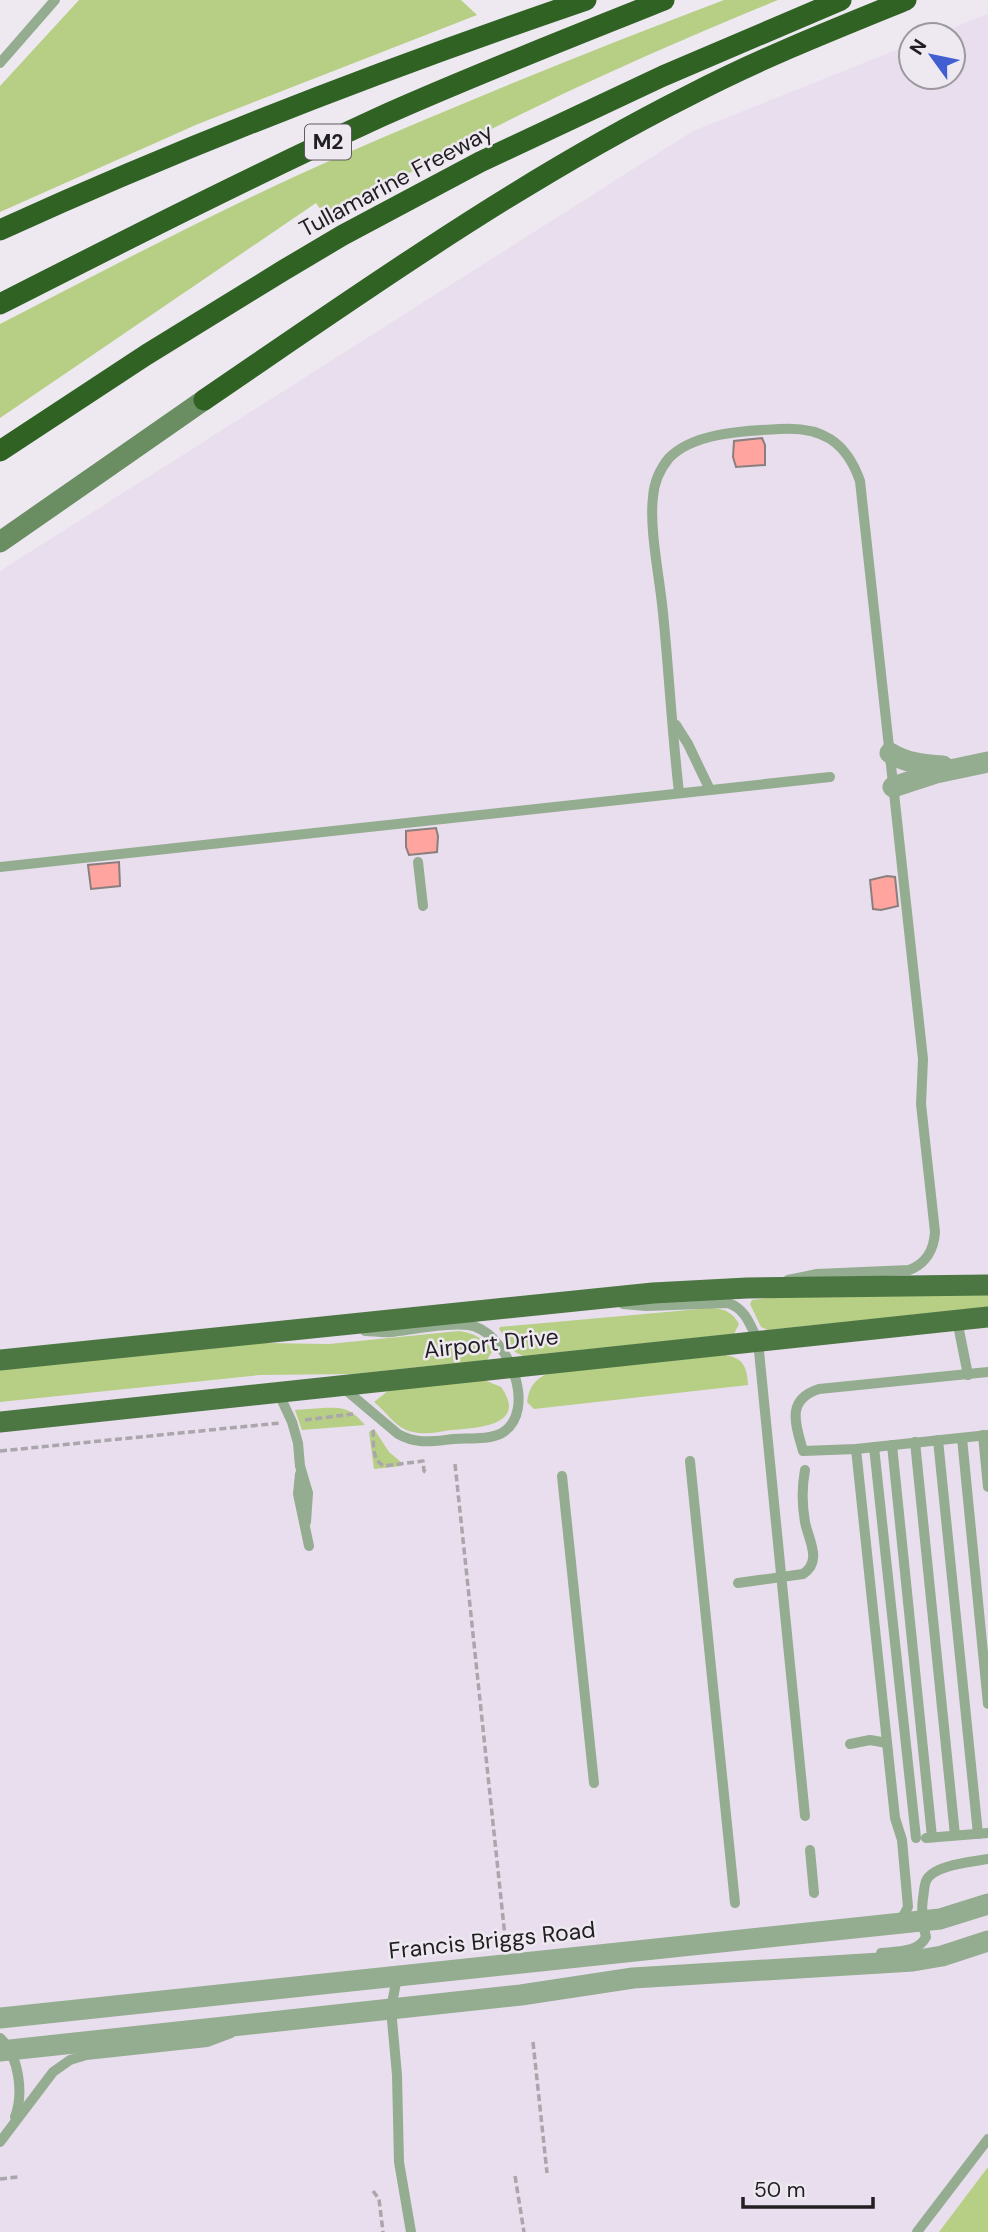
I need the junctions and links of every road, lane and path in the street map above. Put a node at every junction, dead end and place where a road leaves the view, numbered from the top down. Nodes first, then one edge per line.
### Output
1 (55, 0) edge
2 (586, 0) edge
3 (664, 0) edge
4 (841, 0) edge
5 (906, 0) edge
6 (0, 63) edge
7 (0, 230) edge
8 (0, 304) edge
9 (204, 400) joint
10 (0, 451) edge
11 (0, 542) edge
12 (674, 722) junction
13 (890, 753) junction
14 (988, 762) edge
15 (962, 767) junction
16 (830, 777) dead end
17 (893, 787) junction
18 (710, 790) junction
19 (679, 792) junction
20 (418, 862) dead end
21 (0, 867) edge
22 (423, 905) dead end
23 (988, 1285) edge
24 (747, 1288) junction
25 (578, 1300) junction
26 (988, 1317) edge
27 (957, 1320) junction
28 (319, 1327) junction
29 (758, 1341) junction
30 (0, 1360) edge
31 (513, 1366) junction
32 (988, 1372) edge
33 (968, 1375) junction
34 (341, 1386) junction
35 (278, 1392) junction
36 (356, 1414) dead end
37 (0, 1422) edge
38 (292, 1422) junction
39 (366, 1422) dead end
40 (985, 1435) edge
41 (962, 1438) junction
42 (938, 1440) junction
43 (915, 1443) junction
44 (892, 1445) junction
45 (874, 1447) junction
46 (856, 1449) junction
47 (0, 1451) edge
48 (690, 1461) dead end
49 (454, 1464) dead end
50 (805, 1470) dead end
51 (427, 1473) dead end
52 (562, 1476) dead end
53 (988, 1487) edge
54 (309, 1546) dead end
55 (783, 1578) junction
56 (738, 1584) dead end
57 (988, 1704) edge
58 (887, 1743) junction
59 (850, 1744) dead end
60 (594, 1783) dead end
61 (805, 1816) dead end
62 (983, 1833) edge
63 (955, 1835) junction
64 (932, 1837) junction
65 (916, 1838) junction
66 (902, 1840) junction
67 (810, 1850) dead end
68 (988, 1859) edge
69 (814, 1893) dead end
70 (735, 1903) dead end
71 (988, 1904) edge
72 (910, 1920) junction
73 (988, 1941) edge
74 (507, 1955) dead end
75 (397, 1977) junction
76 (633, 1978) junction
77 (391, 2009) junction
78 (0, 2018) edge
79 (256, 2024) junction
80 (533, 2042) dead end
81 (3, 2046) edge
82 (10, 2129) junction
83 (988, 2139) edge
84 (0, 2142) edge
85 (547, 2173) dead end
86 (515, 2176) dead end
87 (18, 2177) dead end
88 (0, 2179) edge
89 (373, 2191) dead end
90 (383, 2232) edge
91 (411, 2232) edge
92 (524, 2232) edge
93 (917, 2232) edge

1 - 6 lane
2 - 7 highway
3 - 8 highway, M2
4 - 10 highway, Tullamarine Freeway
5 - 9 highway
9 - 11 street
12 - 13 lane
12 - 18 lane
12 - 19 lane
13 - 15 street
13 - 17 lane
14 - 15 street
15 - 17 street
16 - 18 lane
17 - 24 lane
18 - 19 lane
19 - 21 lane
20 - 22 lane
23 - 24 main road, Airport Drive
24 - 25 main road, Airport Drive
25 - 28 main road, Airport Drive
25 - 29 lane
26 - 27 main road, Airport Drive
27 - 29 main road, Airport Drive
27 - 33 lane
28 - 30 main road, Airport Drive
28 - 31 lane
29 - 31 main road, Airport Drive
29 - 55 lane
31 - 34 main road, Airport Drive
31 - 34 lane
32 - 33 lane
33 - 46 lane
34 - 35 main road, Airport Drive
35 - 37 main road, Airport Drive
35 - 38 lane
36 - 38 path
38 - 47 path
38 - 54 lane
39 - 51 path
40 - 41 lane
40 - 53 lane
41 - 42 lane
41 - 57 lane
42 - 43 lane
42 - 62 lane
43 - 44 lane
43 - 63 lane
44 - 45 lane
44 - 64 lane
45 - 46 lane
45 - 65 lane
46 - 58 lane
48 - 70 lane
49 - 74 path
50 - 55 lane
52 - 60 lane
55 - 56 lane
55 - 61 lane
58 - 59 lane
58 - 66 lane
62 - 63 lane
63 - 64 lane
64 - 65 lane
65 - 66 lane
66 - 72 lane
67 - 69 lane
68 - 72 lane
71 - 72 street, Francis Briggs Road
72 - 75 street, Francis Briggs Road
72 - 76 lane
73 - 76 street
75 - 77 lane
75 - 78 street, Francis Briggs Road
76 - 77 street
77 - 79 street
77 - 91 lane
79 - 81 street
79 - 82 lane
80 - 85 path
81 - 82 lane
82 - 84 lane
83 - 93 lane
86 - 92 path
87 - 88 path
89 - 90 path

